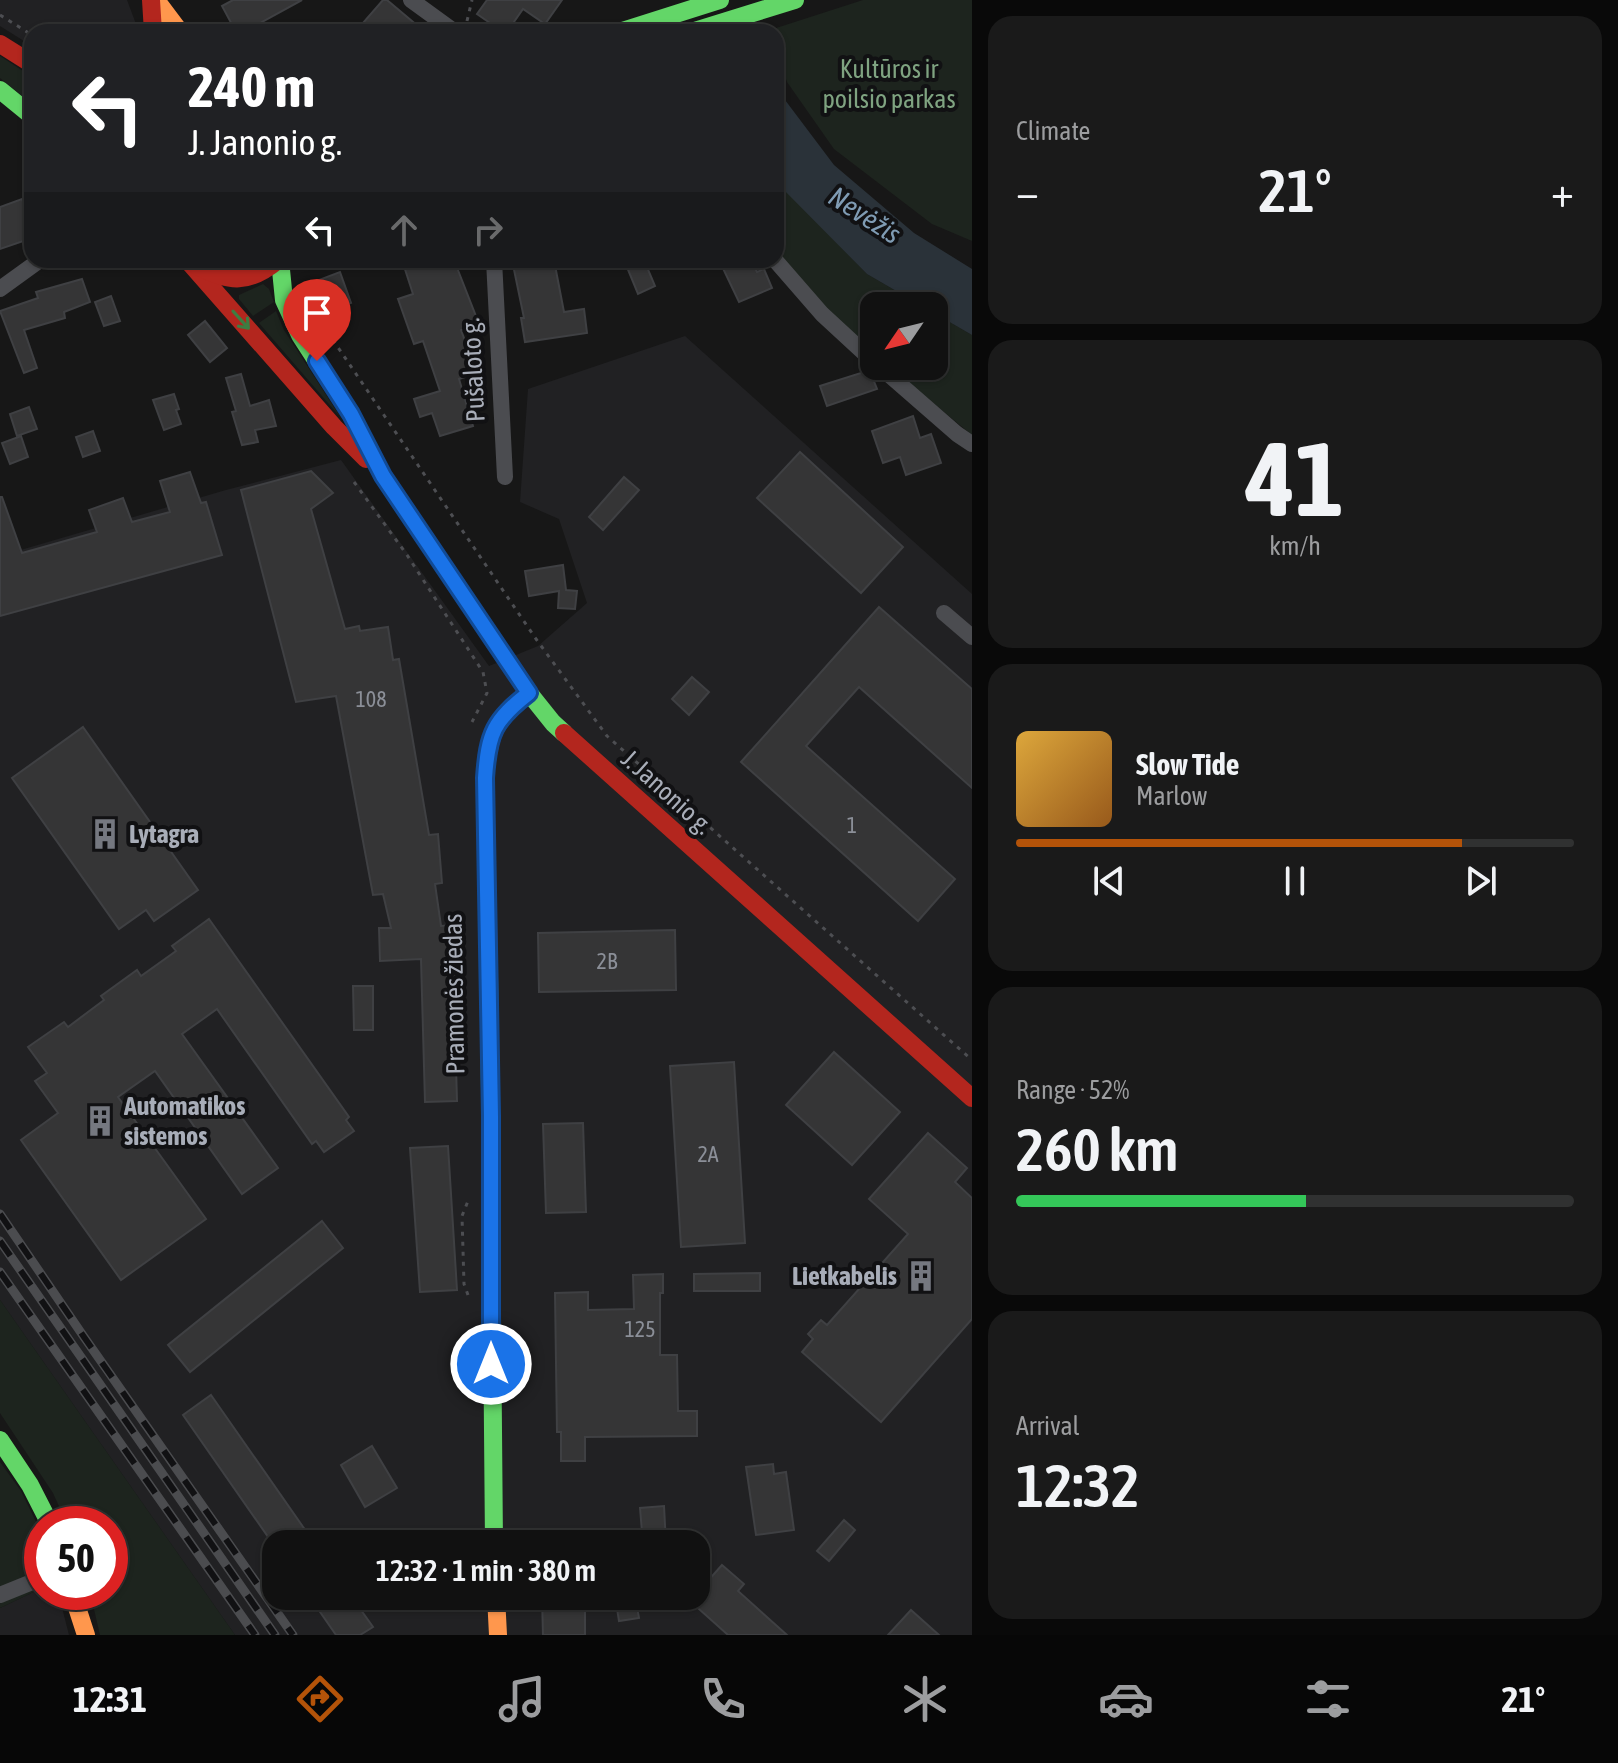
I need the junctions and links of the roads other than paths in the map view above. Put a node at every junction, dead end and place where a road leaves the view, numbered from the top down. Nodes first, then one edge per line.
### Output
1 (153, 0) edge
2 (411, 0) edge
3 (720, 0) edge
4 (795, 0) edge
5 (153, 24) edge
6 (173, 24) edge
7 (455, 24) edge
8 (644, 24) edge
9 (717, 24) edge
10 (0, 44) edge
11 (24, 59) edge
12 (0, 90) edge
13 (24, 110) edge
14 (29, 268) edge
15 (194, 268) edge
16 (202, 268) edge
17 (268, 268) edge
18 (280, 268) edge
19 (494, 268) edge
20 (782, 268) edge
21 (0, 289) edge
22 (860, 349) edge
23 (895, 380) edge
24 (972, 444) edge
25 (383, 476) junction
26 (505, 477) dead end
27 (944, 613) dead end
28 (972, 637) edge
29 (529, 693) junction
30 (972, 1098) edge
31 (0, 1440) edge
32 (41, 1506) edge
33 (494, 1530) edge
34 (24, 1585) edge
35 (0, 1595) edge
36 (78, 1610) edge
37 (497, 1610) edge
38 (86, 1635) edge
39 (498, 1635) edge

1 - 5 main road
1 - 6 main road
2 - 7 street
3 - 8 main road
4 - 9 main road
10 - 11 main road
12 - 13 main road
14 - 21 street
15 -> 25 main road, J. Janonio g.
16 - 17 main road
18 - 25 main road, J. Janonio g.
19 - 26 street, Pušaloto g.
20 - 22 street
23 - 24 street
25 - 29 main road, J. Janonio g.
27 - 28 street
29 - 30 main road, J. Janonio g.
29 - 33 main road
31 - 32 main road
34 - 35 street
36 - 38 main road
37 - 39 main road

